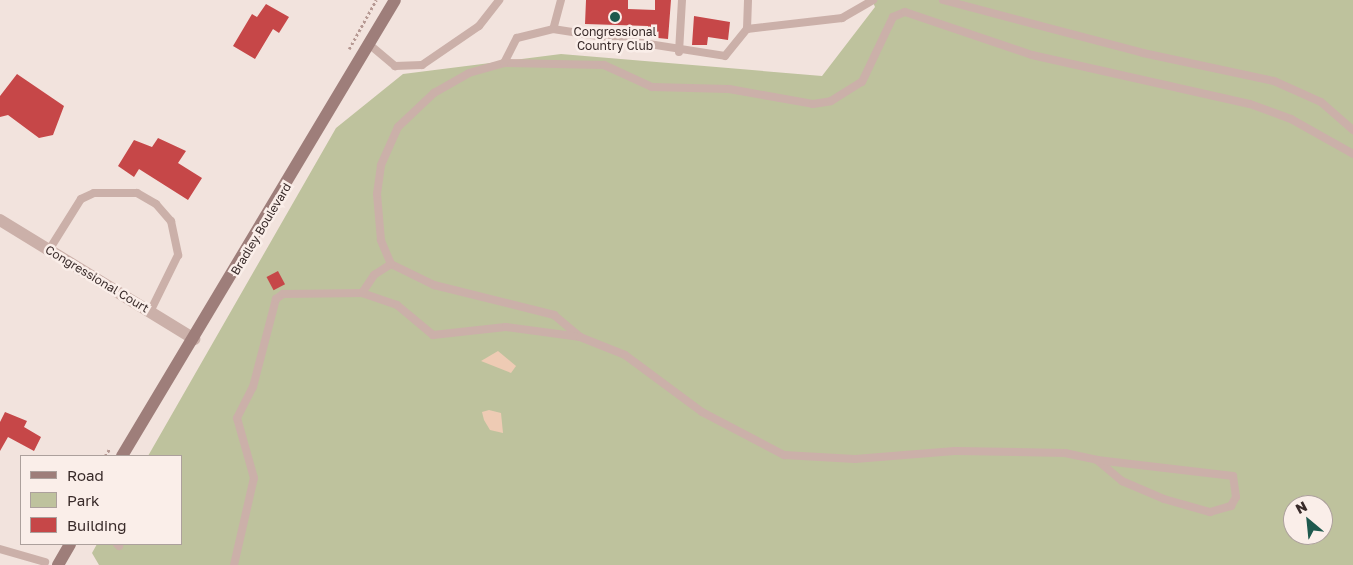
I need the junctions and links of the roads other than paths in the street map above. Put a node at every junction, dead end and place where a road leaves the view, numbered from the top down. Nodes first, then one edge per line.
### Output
1 (395, 0) edge
2 (499, 0) edge
3 (561, 0) edge
4 (682, 0) edge
5 (748, 0) edge
6 (873, 0) edge
7 (943, 0) edge
8 (553, 29) junction
9 (747, 29) junction
10 (370, 45) junction
11 (680, 52) junction
12 (504, 64) junction
13 (1353, 130) edge
14 (1353, 154) edge
15 (0, 220) edge
16 (49, 250) junction
17 (391, 264) junction
18 (362, 293) junction
19 (150, 312) junction
20 (580, 337) junction
21 (194, 338) junction
22 (123, 455) edge
23 (1097, 460) junction
24 (69, 545) edge
25 (0, 549) edge
26 (42, 564) edge
27 (59, 564) edge
28 (234, 565) edge

1 - 10 main road, Bradley Boulevard
2 - 10 lane
3 - 8 lane
4 - 11 lane
5 - 9 lane
6 - 9 lane
7 - 13 lane
8 - 11 lane
8 - 12 lane
9 - 11 lane
10 - 21 main road, Bradley Boulevard
12 - 14 lane
12 - 17 lane
15 - 16 street, Congressional Court
16 - 19 street, Congressional Court
16 - 19 lane
17 - 18 lane
17 - 20 lane
18 - 20 lane
18 - 28 lane
19 - 21 street, Congressional Court
20 - 23 lane
21 - 22 main road, Bradley Boulevard
23 - 23 lane
24 - 27 main road
25 - 26 lane
26 - 27 lane

